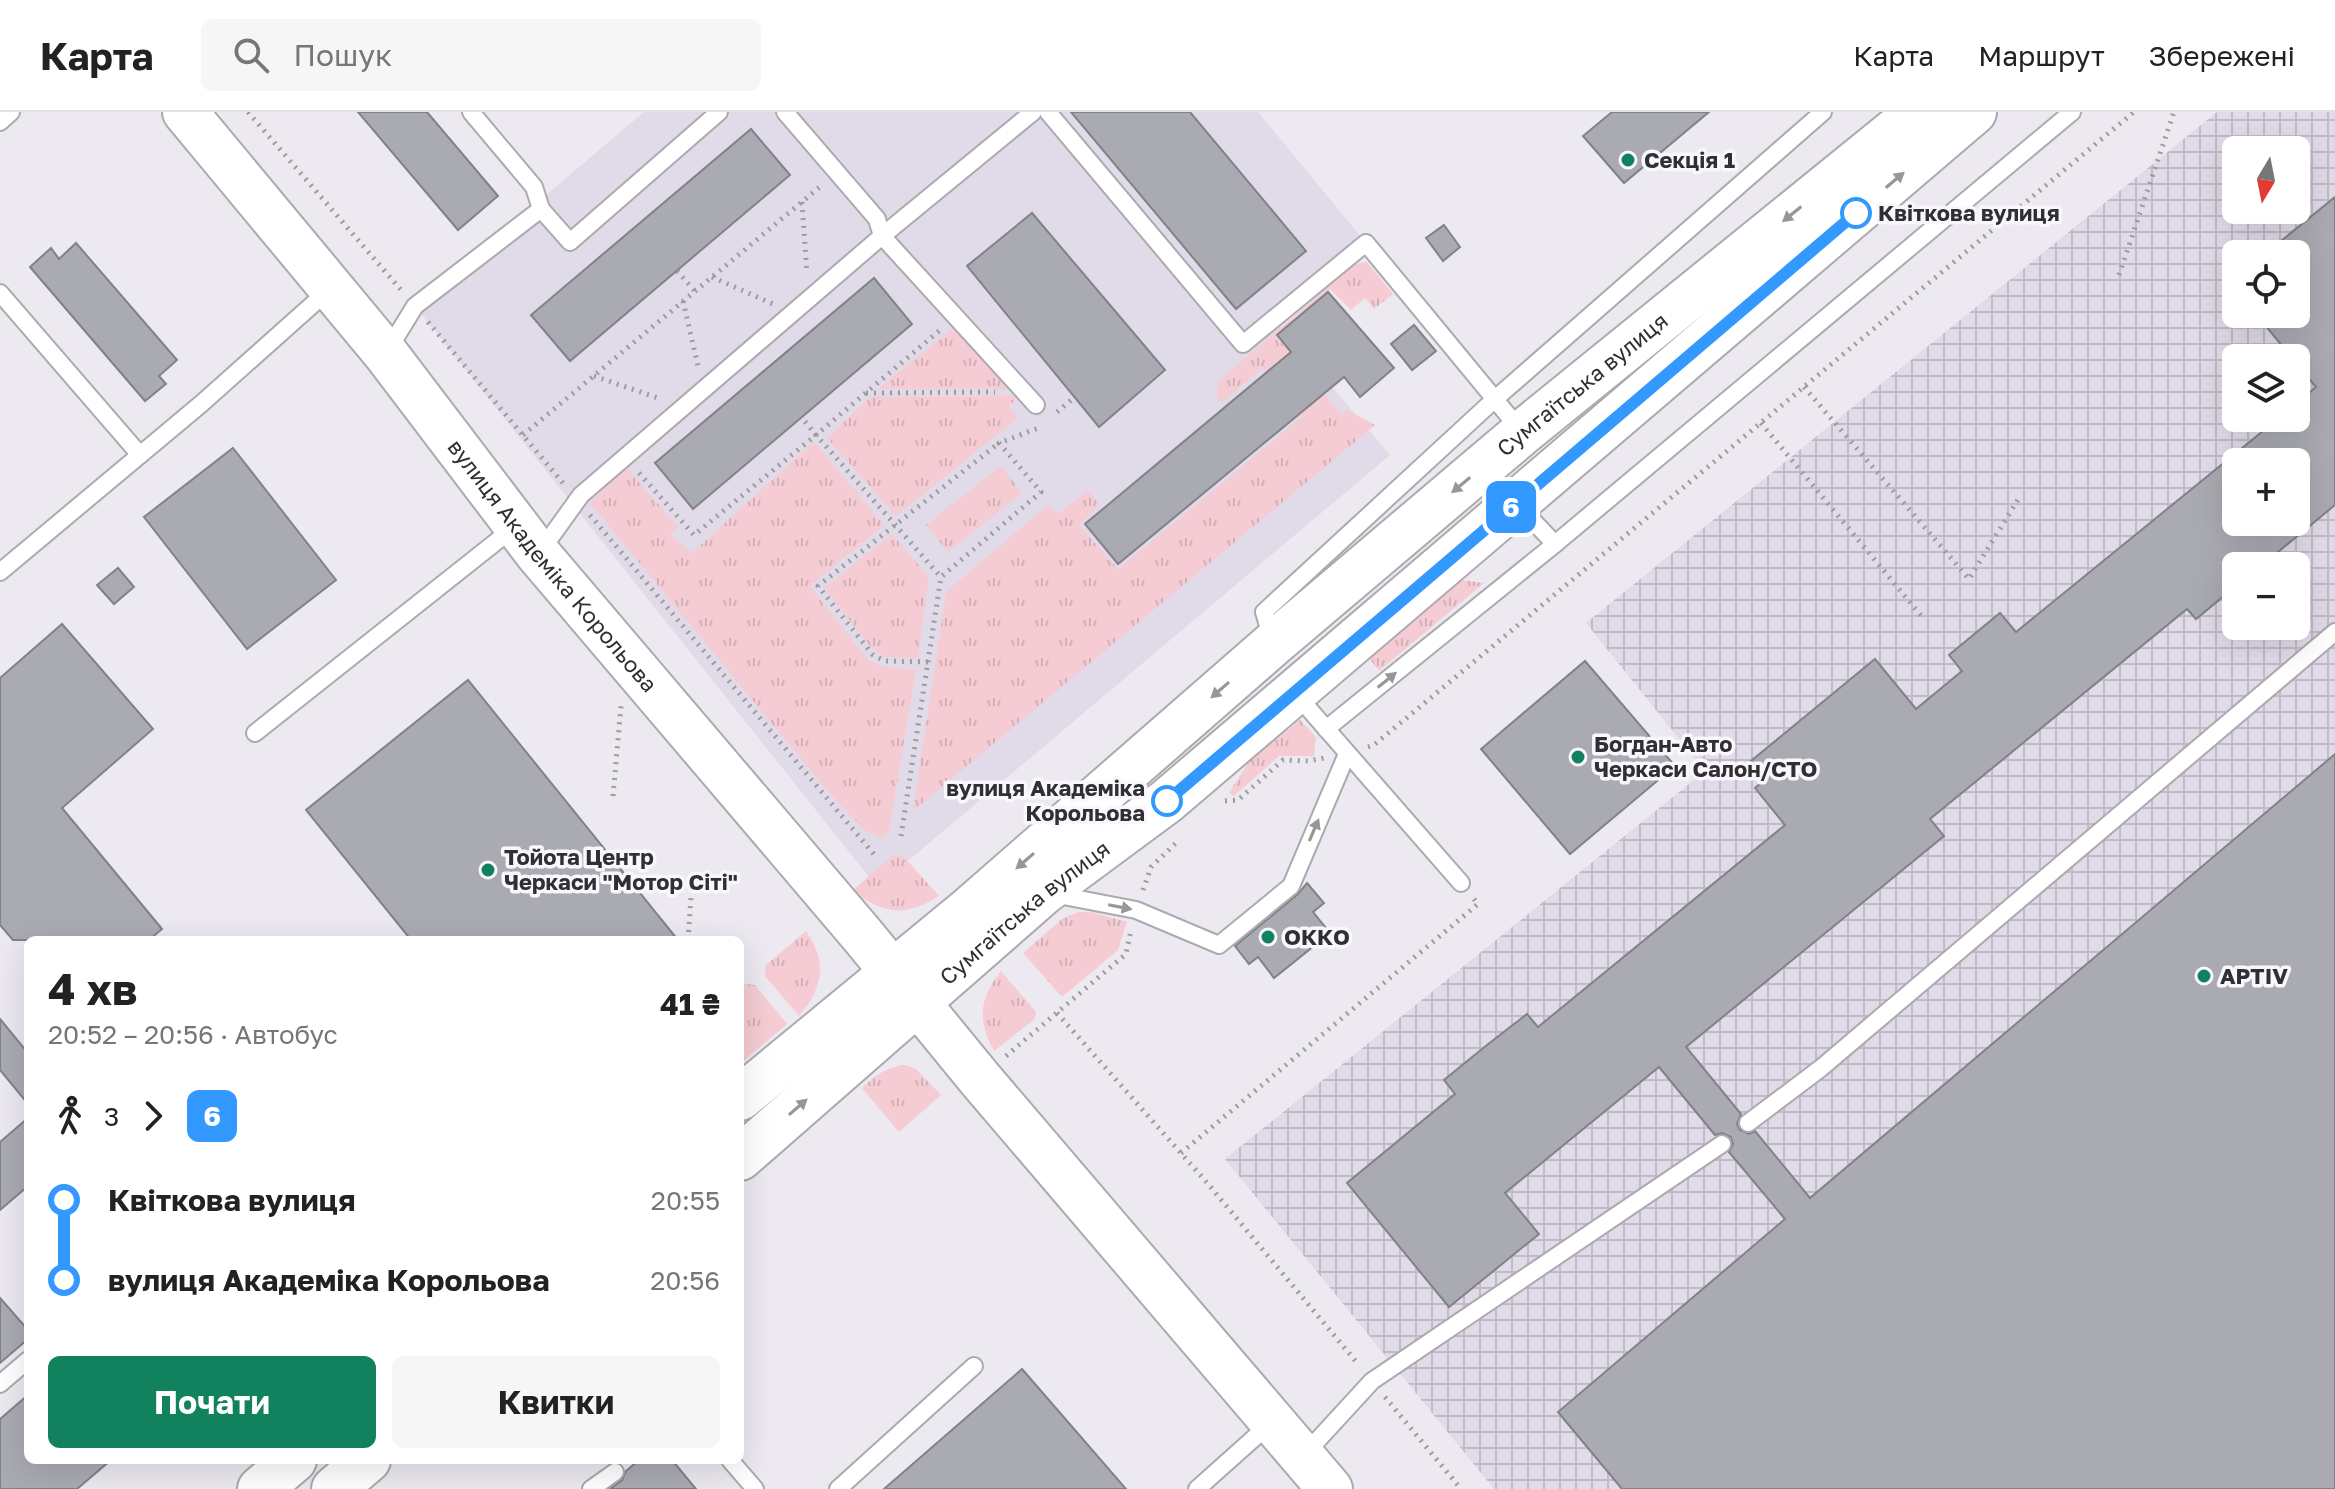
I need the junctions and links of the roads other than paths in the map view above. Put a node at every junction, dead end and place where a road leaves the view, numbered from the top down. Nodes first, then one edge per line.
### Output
1 (11, 112) edge
2 (185, 112) edge
3 (471, 112) edge
4 (719, 112) edge
5 (785, 112) edge
6 (1033, 112) edge
7 (1048, 112) edge
8 (1823, 112) edge
9 (1918, 112) edge
10 (1974, 112) edge
11 (2072, 112) edge
12 (0, 122) edge
13 (541, 209) junction
14 (882, 236) junction
15 (331, 288) junction
16 (0, 293) edge
17 (386, 354) junction
18 (1495, 399) junction
19 (1036, 405) dead end
20 (1522, 433) junction
21 (140, 455) junction
22 (1516, 503) junction
23 (528, 539) junction
24 (1555, 544) junction
25 (0, 572) edge
26 (2335, 632) edge
27 (1273, 644) junction
28 (1294, 692) junction
29 (1326, 729) junction
30 (255, 733) dead end
31 (1347, 754) junction
32 (1461, 883) road end
33 (1044, 892) junction
34 (905, 987) junction
35 (744, 1095) edge
36 (1748, 1123) dead end
37 (1722, 1144) dead end
38 (744, 1154) edge
39 (24, 1363) edge
40 (974, 1366) dead end
41 (0, 1384) edge
42 (1274, 1421) junction
43 (1303, 1456) junction
44 (289, 1464) edge
45 (733, 1464) edge
46 (615, 1472) dead end
47 (260, 1489) edge
48 (591, 1489) edge
49 (755, 1489) edge
50 (838, 1489) edge
51 (1197, 1489) edge
52 (1330, 1489) edge

1 - 12 lane
2 - 15 main road, вулиця Академіка Корольова
3 - 13 lane
4 - 13 lane
5 - 14 lane
6 - 14 lane
7 - 18 lane
8 - 18 lane
9 -> 20 main road, Сумгаїтська вулиця
22 -> 10 main road, Сумгаїтська вулиця
11 - 24 lane
13 - 17 lane
14 - 19 lane
14 - 23 lane
15 - 17 main road, вулиця Академіка Корольова
15 - 21 lane
16 - 21 lane
17 - 23 main road, вулиця Академіка Корольова
18 - 20 lane
18 - 27 lane
20 -> 27 main road, Сумгаїтська вулиця
21 - 25 lane
22 - 24 lane
22 - 28 main road, Сумгаїтська вулиця
23 - 30 lane
23 - 34 main road, вулиця Академіка Корольова
29 -> 24 lane
26 - 36 lane
27 -> 34 main road, Сумгаїтська вулиця
28 - 29 lane
28 - 33 main road, Сумгаїтська вулиця
29 - 31 lane
31 - 32 lane
33 -> 31 lane
33 - 34 main road, Сумгаїтська вулиця
34 - 35 main road, Сумгаїтська вулиця
38 -> 34 main road, Сумгаїтська вулиця
34 - 42 main road, вулиця Академіка Корольова
37 - 43 lane
39 - 41 lane
40 - 50 lane
42 - 43 main road, вулиця Академіка Корольова
42 - 51 lane
43 - 52 main road, вулиця Академіка Корольова
44 - 47 main road
45 - 49 lane
46 - 48 lane

